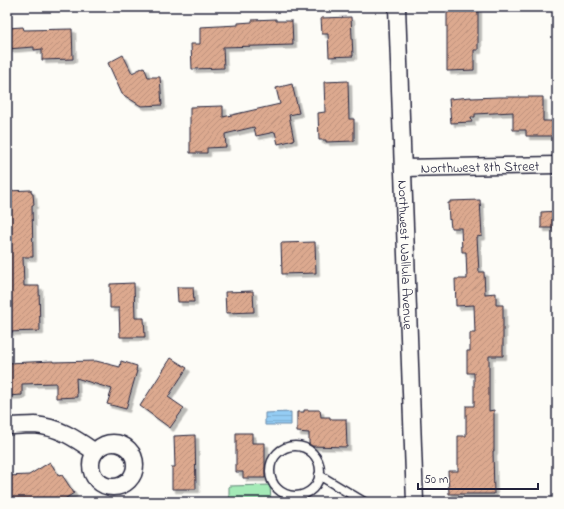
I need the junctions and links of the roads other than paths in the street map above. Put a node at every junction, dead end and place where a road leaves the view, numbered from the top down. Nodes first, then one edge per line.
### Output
1 (397, 7) edge
2 (557, 165) edge
3 (403, 168) junction
4 (7, 426) edge
5 (95, 452) dead end
6 (319, 474) junction
7 (364, 502) edge
8 (415, 502) edge

1 - 3 street, Northwest Wallula Avenue
2 - 3 street, Northwest 8th Street
3 - 8 street, Northwest Wallula Avenue
4 - 5 street
6 - 6 lane
6 - 7 lane

